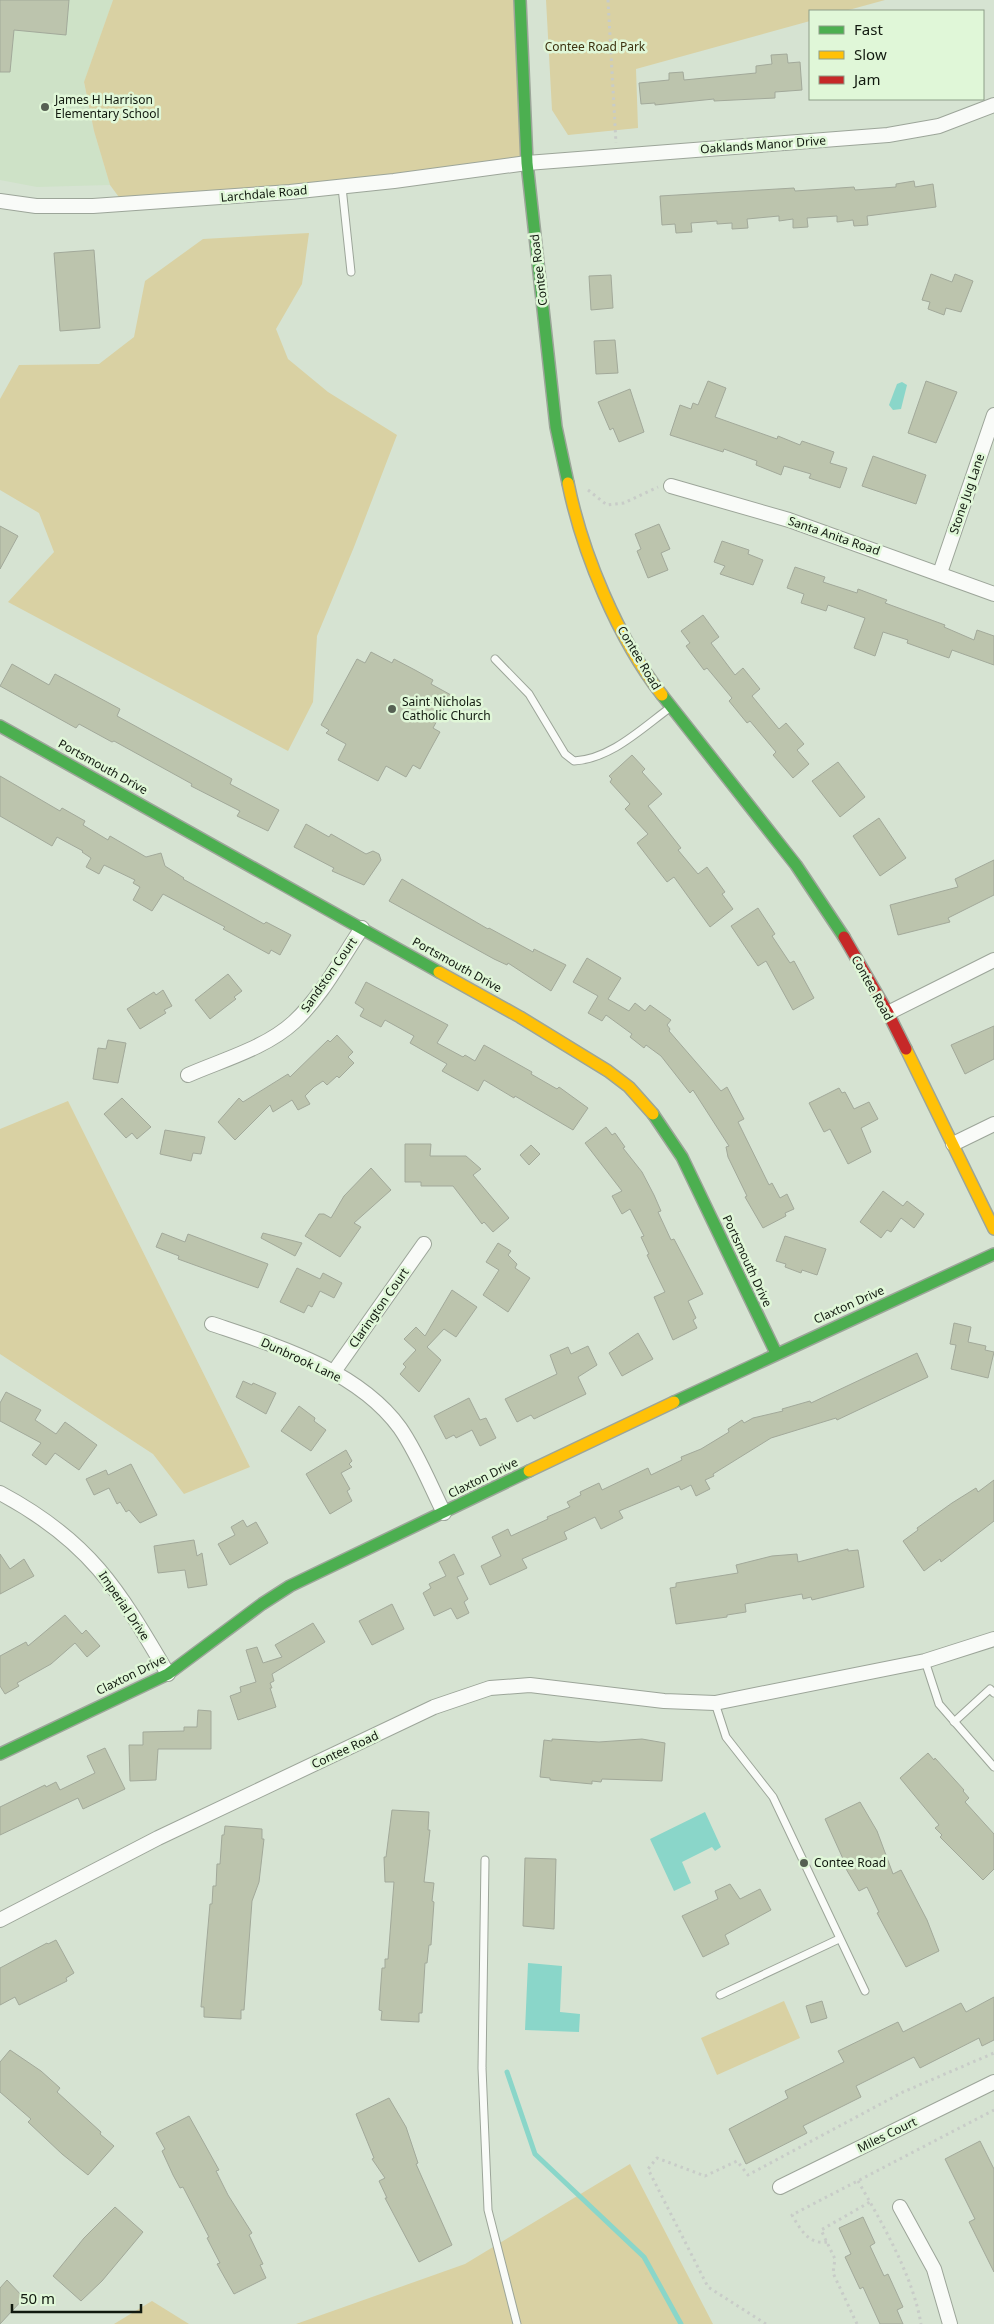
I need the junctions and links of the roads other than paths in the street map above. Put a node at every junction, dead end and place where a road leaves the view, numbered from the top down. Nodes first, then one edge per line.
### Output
1 (520, 0) edge
2 (994, 106) edge
3 (527, 163) junction
4 (342, 187) junction
5 (0, 201) edge
6 (351, 272) dead end
7 (994, 415) edge
8 (671, 486) road end
9 (940, 573) junction
10 (994, 594) edge
11 (495, 659) dead end
12 (671, 707) junction
13 (0, 726) edge
14 (362, 928) junction
15 (994, 960) edge
16 (888, 1013) junction
17 (188, 1075) dead end
18 (994, 1124) edge
19 (953, 1144) junction
20 (994, 1229) edge
21 (424, 1244) dead end
22 (994, 1254) edge
23 (212, 1324) dead end
24 (776, 1353) junction
25 (333, 1373) junction
26 (0, 1492) edge
27 (444, 1513) junction
28 (994, 1639) edge
29 (925, 1661) junction
30 (168, 1674) junction
31 (994, 1693) edge
32 (715, 1703) junction
33 (954, 1722) junction
34 (0, 1754) edge
35 (994, 1767) edge
36 (485, 1860) dead end
37 (0, 1920) edge
38 (839, 1939) junction
39 (865, 1992) dead end
40 (720, 1995) dead end
41 (994, 2082) edge
42 (780, 2187) dead end
43 (900, 2207) dead end
44 (517, 2324) edge
45 (950, 2324) edge

1 - 3 street, Contee Road
2 - 3 street, Oaklands Manor Drive
3 - 4 street, Larchdale Road
3 - 12 street, Contee Road
4 - 5 street, Larchdale Road
4 - 6 lane
7 - 9 street, Stone Jug Lane
8 - 9 street, Santa Anita Road
9 - 10 street, Santa Anita Road
11 - 12 lane
12 - 16 street, Contee Road
13 - 14 street, Portsmouth Drive
14 - 17 street, Sandston Court
14 - 24 street, Portsmouth Drive
15 - 16 street
16 - 19 street, Contee Road
18 - 19 street
19 - 20 street, Contee Road
21 - 25 street, Clarington Court
22 - 24 street, Claxton Drive
23 - 25 street, Dunbrook Lane
24 - 27 street, Claxton Drive
25 - 27 street, Dunbrook Lane
26 - 30 street, Imperial Drive
27 - 30 street, Claxton Drive
28 - 29 street, Contee Road
29 - 32 street, Contee Road
29 - 33 lane
30 - 34 street, Claxton Drive
31 - 33 lane
32 - 37 street, Contee Road
32 - 38 lane
33 - 35 lane
36 - 44 lane
38 - 39 lane
38 - 40 lane
41 - 42 street, Miles Court
43 - 45 street

